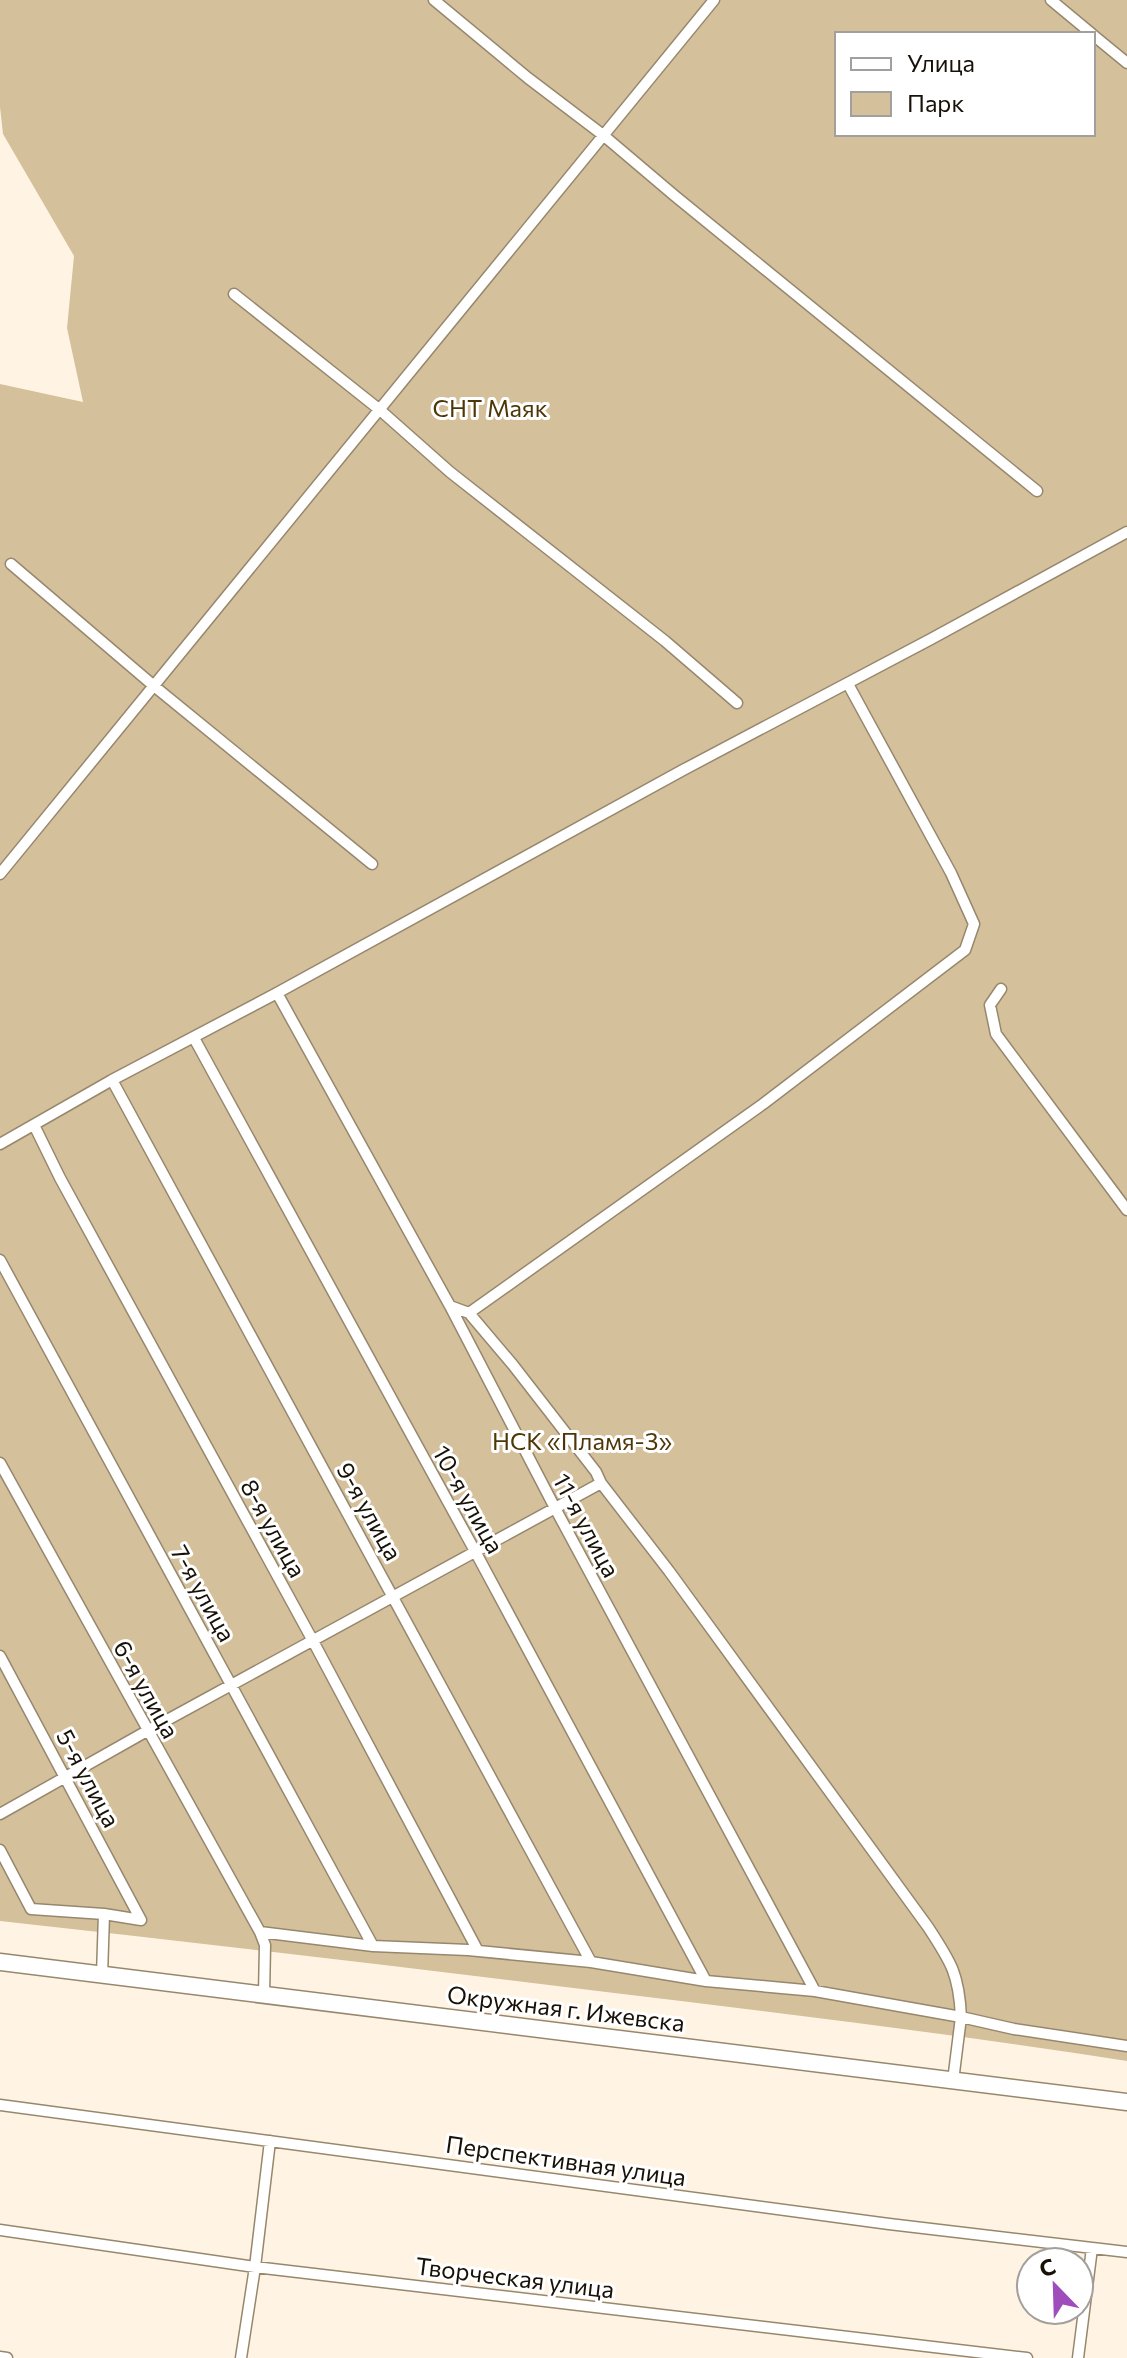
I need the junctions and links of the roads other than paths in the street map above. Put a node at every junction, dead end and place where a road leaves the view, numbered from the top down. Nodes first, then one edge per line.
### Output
1 (434, 0) edge
2 (714, 0) edge
3 (1051, 0) edge
4 (1091, 32) edge
5 (1095, 36) edge
6 (1127, 63) edge
7 (603, 135) junction
8 (234, 294) dead end
9 (380, 410) junction
10 (1037, 491) dead end
11 (1127, 532) edge
12 (11, 564) dead end
13 (848, 684) junction
14 (154, 686) junction
15 (737, 703) dead end
16 (372, 864) dead end
17 (0, 874) edge
18 (1001, 989) dead end
19 (277, 993) junction
20 (194, 1038) junction
21 (112, 1080) junction
22 (34, 1125) junction
23 (0, 1144) edge
24 (1127, 1210) edge
25 (0, 1260) edge
26 (450, 1306) junction
27 (469, 1313) junction
28 (0, 1463) edge
29 (601, 1483) junction
30 (555, 1508) junction
31 (476, 1553) junction
32 (394, 1597) junction
33 (313, 1641) junction
34 (0, 1656) edge
35 (232, 1685) junction
36 (147, 1731) junction
37 (66, 1777) junction
38 (0, 1814) edge
39 (0, 1850) edge
40 (104, 1914) junction
41 (260, 1932) junction
42 (373, 1946) junction
43 (478, 1951) junction
44 (0, 1962) edge
45 (591, 1962) junction
46 (102, 1975) junction
47 (706, 1981) junction
48 (815, 1991) junction
49 (264, 1995) junction
50 (961, 2017) junction
51 (1127, 2046) edge
52 (953, 2081) junction
53 (1127, 2102) edge
54 (0, 2105) edge
55 (270, 2141) junction
56 (0, 2230) edge
57 (1075, 2246) edge
58 (1095, 2248) edge
59 (1127, 2252) edge
60 (255, 2267) junction
61 (1082, 2326) edge
62 (0, 2357) edge
63 (7, 2358) edge
64 (241, 2358) edge
65 (1027, 2358) edge
66 (1078, 2358) edge

1 - 7 street
2 - 7 street
3 - 4 street
5 - 6 street
7 - 9 street
7 - 10 street
8 - 9 street
9 - 14 street
9 - 15 street
11 - 13 street
12 - 14 street
13 - 19 street
13 - 27 street
14 - 16 street
14 - 17 street
18 - 24 street
19 - 20 street
19 - 26 street, 11-я улица
20 - 21 street
20 - 31 street, 10-я улица
21 - 22 street
21 - 32 street, 9-я улица
22 - 23 street
22 - 33 street, 8-я улица
25 - 35 street, 7-я улица
26 - 27 street
26 - 30 street, 11-я улица
27 - 29 street
28 - 36 street, 6-я улица
29 - 30 street
29 - 50 street
30 - 31 street
30 - 48 street, 11-я улица
31 - 32 street
31 - 47 street, 10-я улица
32 - 33 street
32 - 45 street, 9-я улица
33 - 35 street
33 - 43 street, 8-я улица
34 - 37 street, 5-я улица
35 - 36 street
35 - 42 street, 7-я улица
36 - 37 street
36 - 41 street, 6-я улица
37 - 38 street
37 - 40 street, 5-я улица
39 - 40 street
40 - 46 street
41 - 42 street
41 - 49 street
42 - 43 street
43 - 45 street
44 - 46 main road, Окружная г. Ижевска
45 - 47 street
46 - 49 main road, Окружная г. Ижевска
47 - 48 street
48 - 50 street
49 - 52 main road, Окружная г. Ижевска
50 - 51 street
50 - 52 street
52 - 53 main road, Окружная г. Ижевска
54 - 55 street, Перспективная улица
55 - 57 street, Перспективная улица
55 - 60 street
56 - 60 street, Творческая улица
58 - 59 street, Перспективная улица
60 - 64 street
60 - 65 street, Творческая улица
61 - 66 street
62 - 63 street

